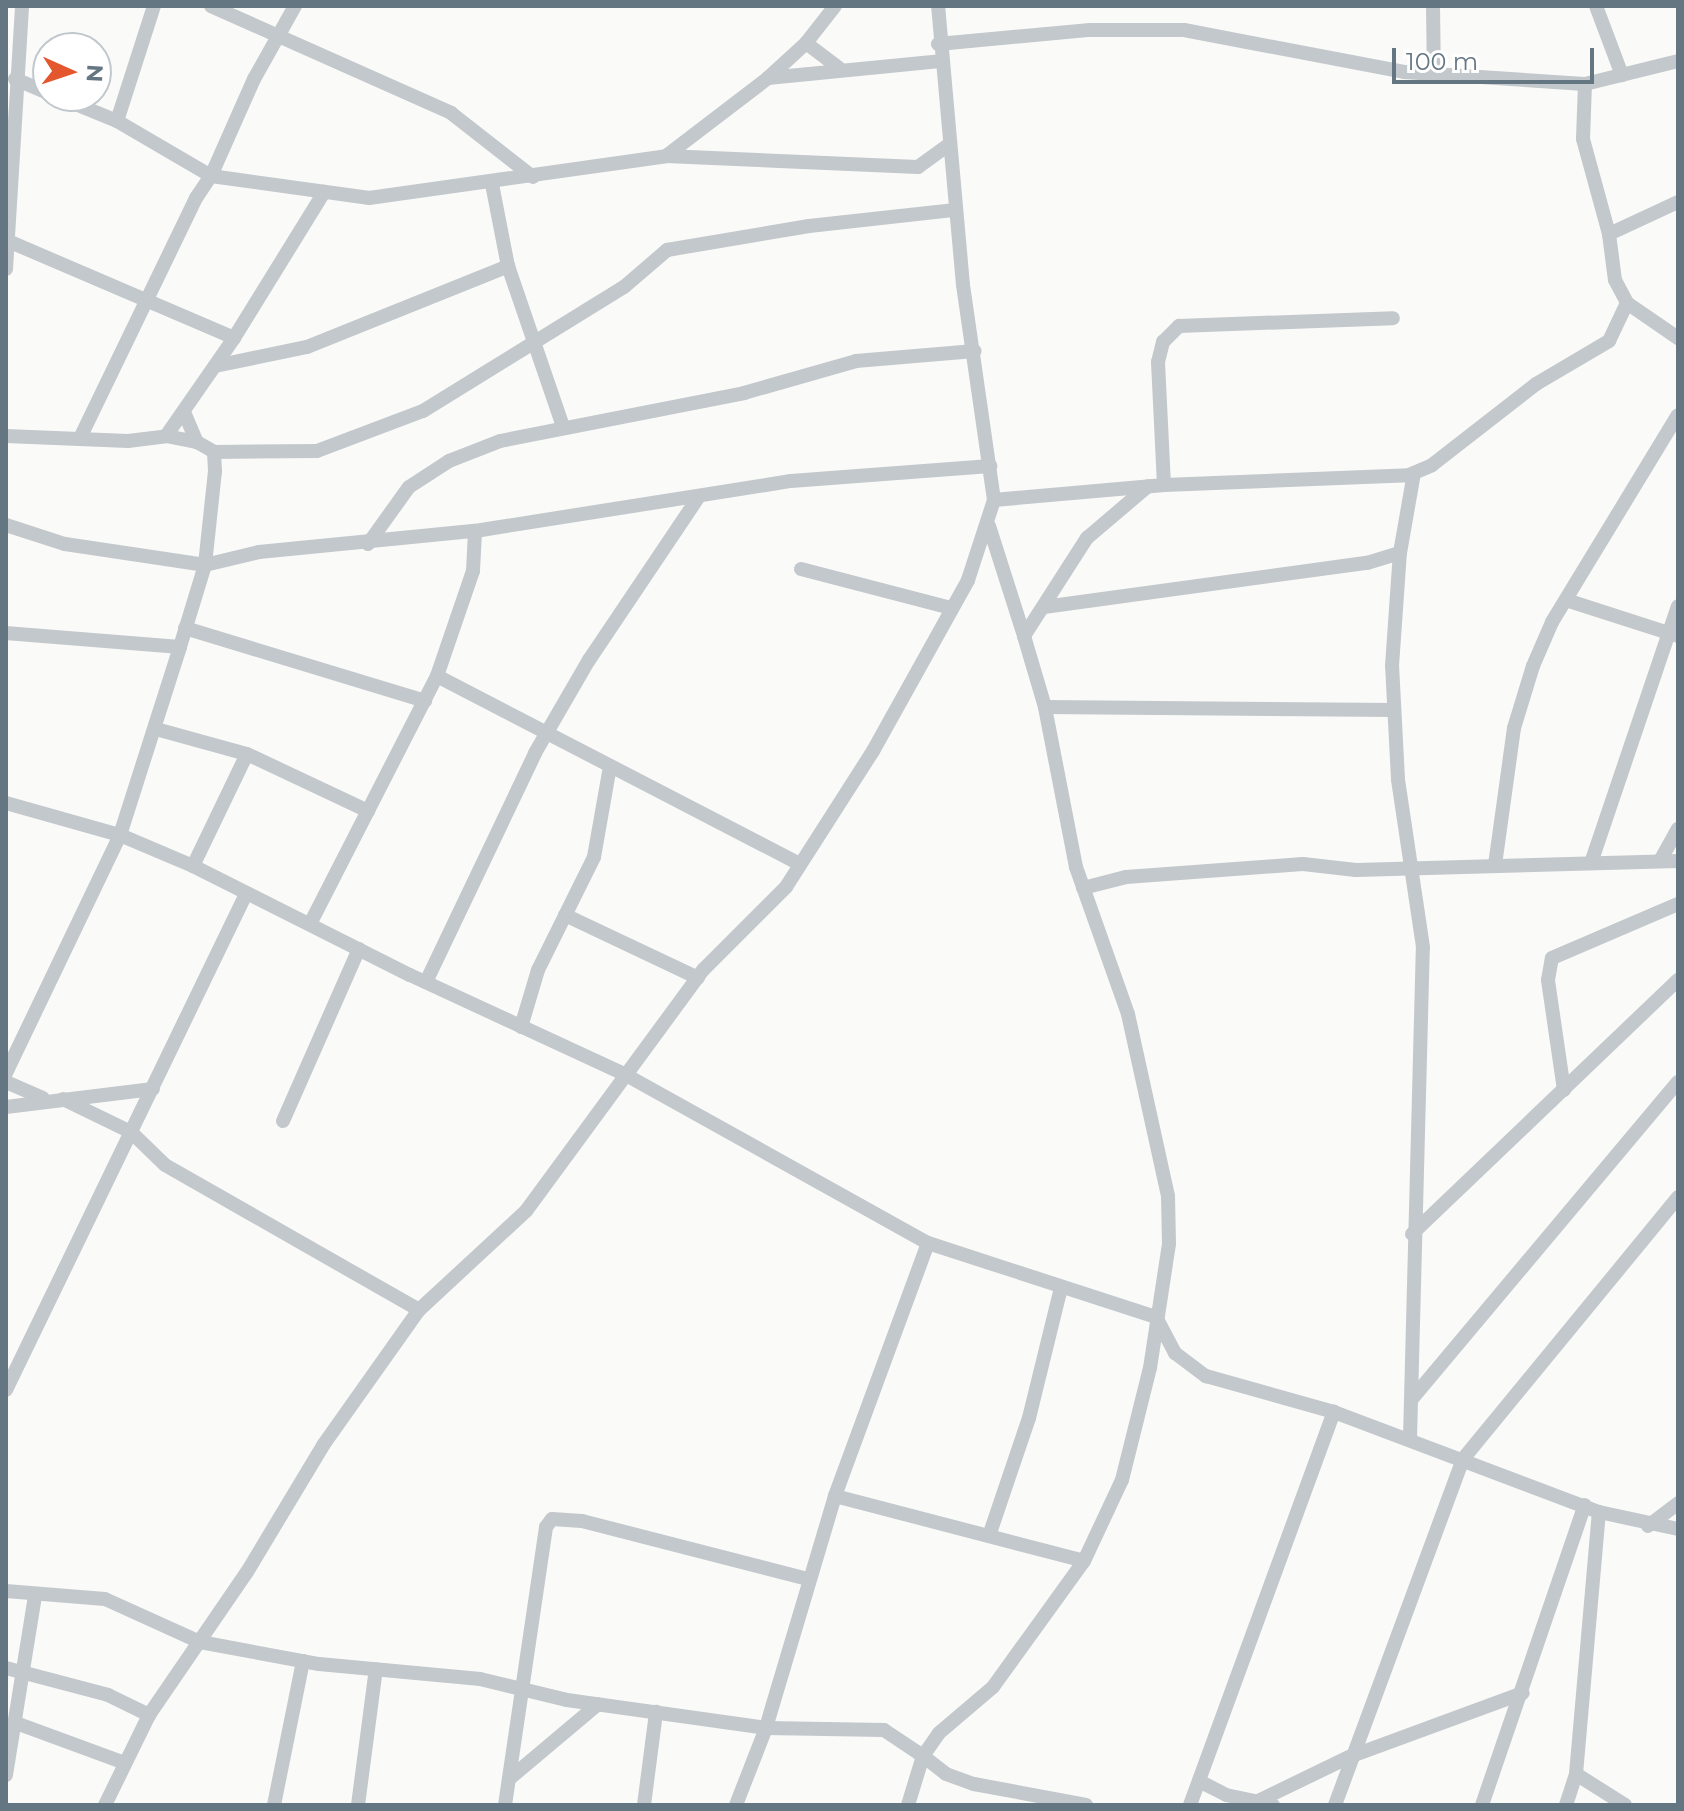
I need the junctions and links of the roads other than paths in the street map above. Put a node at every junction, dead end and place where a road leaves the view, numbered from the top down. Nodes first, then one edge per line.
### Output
1 (22, 6) edge
2 (154, 6) edge
3 (211, 6) edge
4 (295, 6) edge
5 (835, 6) edge
6 (938, 6) edge
7 (1433, 6) edge
8 (1596, 6) edge
9 (279, 38) junction
10 (806, 43) junction
11 (938, 44) junction
12 (940, 61) junction
13 (1678, 61) edge
14 (839, 68) junction
15 (1434, 74) junction
16 (1622, 75) junction
17 (768, 78) junction
18 (15, 79) junction
19 (1585, 84) junction
20 (32, 86) edge
21 (95, 112) edge
22 (117, 121) junction
23 (947, 146) junction
24 (666, 156) junction
25 (950, 166) junction
26 (918, 167) junction
27 (211, 176) junction
28 (533, 177) junction
29 (492, 184) junction
30 (324, 192) junction
31 (1678, 202) edge
32 (955, 210) junction
33 (1609, 234) junction
34 (8, 241) junction
35 (508, 266) junction
36 (6, 269) edge
37 (149, 298) junction
38 (1627, 303) junction
39 (1393, 318) dead end
40 (1677, 337) edge
41 (234, 338) junction
42 (535, 342) junction
43 (975, 351) junction
44 (215, 366) junction
45 (184, 412) junction
46 (1678, 415) edge
47 (563, 427) junction
48 (6, 436) edge
49 (81, 436) junction
50 (166, 436) junction
51 (197, 442) junction
52 (214, 452) junction
53 (990, 466) junction
54 (1414, 473) junction
55 (1164, 485) junction
56 (1148, 486) junction
57 (698, 498) junction
58 (994, 500) junction
59 (6, 525) edge
60 (989, 526) junction
61 (475, 531) junction
62 (368, 544) junction
63 (1400, 553) junction
64 (205, 565) junction
65 (801, 569) dead end
66 (1566, 600) junction
67 (1678, 606) edge
68 (1044, 607) junction
69 (951, 608) junction
70 (185, 628) junction
71 (6, 633) edge
72 (1673, 635) edge
73 (1024, 636) junction
74 (180, 647) junction
75 (437, 676) junction
76 (425, 701) junction
77 (1045, 707) junction
78 (1394, 710) junction
79 (156, 729) junction
80 (546, 735) junction
81 (247, 754) junction
82 (610, 766) junction
83 (6, 803) edge
84 (368, 811) junction
85 (1678, 829) edge
86 (120, 835) junction
87 (1660, 861) junction
88 (1678, 861) edge
89 (1591, 863) junction
90 (800, 864) junction
91 (1411, 865) junction
92 (1495, 865) junction
93 (193, 866) junction
94 (1083, 888) junction
95 (246, 894) junction
96 (1678, 904) edge
97 (565, 915) junction
98 (310, 924) junction
99 (359, 949) junction
100 (698, 978) junction
101 (1678, 980) edge
102 (426, 982) junction
103 (521, 1027) junction
104 (6, 1073) edge
105 (626, 1075) junction
106 (6, 1082) edge
107 (1678, 1082) edge
108 (153, 1089) junction
109 (1564, 1090) junction
110 (43, 1099) junction
111 (63, 1099) junction
112 (6, 1107) edge
113 (283, 1121) dead end
114 (131, 1132) junction
115 (1678, 1197) edge
116 (1412, 1234) junction
117 (928, 1243) junction
118 (1061, 1288) junction
119 (419, 1310) junction
120 (1156, 1317) junction
121 (6, 1390) edge
122 (1411, 1400) junction
123 (1334, 1412) junction
124 (1410, 1438) junction
125 (1463, 1459) junction
126 (835, 1496) junction
127 (1678, 1503) edge
128 (1585, 1505) junction
129 (1599, 1512) junction
130 (1648, 1526) junction
131 (1678, 1529) edge
132 (990, 1533) junction
133 (1084, 1561) junction
134 (808, 1579) junction
135 (6, 1591) edge
136 (35, 1596) junction
137 (200, 1642) junction
138 (303, 1661) junction
139 (6, 1668) edge
140 (376, 1669) junction
141 (25, 1671) junction
142 (524, 1690) junction
143 (1523, 1693) junction
144 (598, 1704) junction
145 (656, 1712) junction
146 (149, 1715) junction
147 (16, 1723) junction
148 (766, 1728) junction
149 (923, 1756) junction
150 (1349, 1757) junction
151 (125, 1763) junction
152 (1576, 1774) junction
153 (6, 1775) edge
154 (509, 1779) junction
155 (1199, 1781) junction
156 (1226, 1795) junction
157 (1256, 1802) junction
158 (1191, 1803) edge
159 (105, 1805) edge
160 (274, 1805) edge
161 (358, 1805) edge
162 (505, 1805) edge
163 (644, 1805) edge
164 (736, 1805) edge
165 (908, 1805) edge
166 (1086, 1805) edge
167 (1273, 1805) edge
168 (1335, 1805) edge
169 (1482, 1805) edge
170 (1566, 1805) edge
171 (1625, 1805) edge

1 - 18 street
2 - 22 street
3 - 9 street
4 - 9 street
5 - 10 street
6 - 11 street
7 - 15 street
8 - 16 street
9 - 27 street
9 - 28 street
10 - 14 street
10 - 17 street
11 - 12 street
11 - 15 street
12 - 14 street
12 - 23 street
13 - 16 street
14 - 17 street
15 - 19 street
16 - 19 street
17 - 24 street
18 - 20 street
18 - 34 street
19 - 33 street
21 - 22 street
22 - 27 street
23 - 25 street
23 - 26 street
24 - 26 street
24 - 28 street
25 - 26 street
25 - 32 street
27 - 30 street
27 - 37 street
28 - 29 street
29 - 30 street
29 - 35 street
30 - 41 street
31 - 33 street
32 - 42 street
32 - 43 street
33 - 38 street
34 - 36 street
34 - 37 street
35 - 42 street
35 - 44 street
37 - 41 street
37 - 49 street
38 - 40 street
38 - 54 street
39 - 55 street
41 - 44 street
42 - 47 street
42 - 52 street
43 - 47 street
43 - 53 street
44 - 45 street
45 - 50 street
45 - 51 street
46 - 66 street
47 - 62 street
48 - 49 street
49 - 50 street
50 - 51 street
51 - 52 street
52 - 64 street
53 - 57 street
53 - 58 street
54 - 55 street
54 - 63 street
55 - 56 street
56 - 58 street
56 - 68 street
57 - 61 street
57 - 80 street
58 - 60 street
59 - 64 street
60 - 69 street
60 - 73 street
61 - 62 street
61 - 75 street
62 - 64 street
63 - 68 street
63 - 78 street
64 - 70 street
65 - 69 street
66 - 72 street
66 - 92 street
67 - 72 street
68 - 73 street
69 - 90 street
70 - 74 street
70 - 76 street
71 - 74 street
72 - 89 street
73 - 77 street
74 - 79 street
75 - 76 street
75 - 80 street
76 - 84 street
77 - 78 street
77 - 94 street
78 - 91 street
79 - 81 street
79 - 86 street
80 - 82 street
80 - 102 street
81 - 84 street
81 - 93 street
82 - 90 street
82 - 97 street
83 - 86 street
84 - 98 street
85 - 87 street
86 - 93 street
86 - 104 street
87 - 88 street
87 - 89 street
89 - 92 street
90 - 100 street
91 - 92 street
91 - 94 street
91 - 116 street
93 - 95 street
94 - 120 street
95 - 98 street
95 - 108 street
96 - 109 street
97 - 100 street
97 - 103 street
98 - 99 street
99 - 102 street
99 - 113 street
100 - 105 street
101 - 109 street
102 - 103 street
103 - 105 street
105 - 117 street
105 - 119 street
106 - 110 street
107 - 122 street
108 - 111 street
108 - 114 street
109 - 116 street
110 - 111 street
110 - 112 street
111 - 114 street
114 - 119 street
114 - 121 street
115 - 125 street
116 - 122 street
117 - 118 street
117 - 126 street
118 - 120 street
118 - 132 street
119 - 137 street
120 - 123 street
120 - 133 street
122 - 124 street
123 - 124 street
123 - 155 street
124 - 125 street
125 - 128 street
125 - 150 street
126 - 132 street
126 - 134 street
127 - 130 street
128 - 129 street
128 - 143 street
129 - 130 street
129 - 152 street
130 - 131 street
132 - 133 street
133 - 149 street
134 - 142 street
134 - 148 street
135 - 136 street
136 - 137 street
136 - 141 street
137 - 138 street
137 - 146 street
138 - 140 street
138 - 160 street
139 - 141 street
140 - 142 street
140 - 161 street
141 - 146 street
141 - 147 street
142 - 144 street
142 - 154 street
143 - 150 street
143 - 169 street
144 - 145 street
144 - 154 street
145 - 148 street
145 - 163 street
146 - 151 street
147 - 151 street
147 - 153 street
148 - 149 street
148 - 164 street
149 - 165 street
149 - 166 street
150 - 157 street
150 - 168 street
151 - 159 street
152 - 170 street
152 - 171 street
154 - 162 street
155 - 156 street
155 - 158 street
156 - 157 street
156 - 158 street
157 - 167 street

